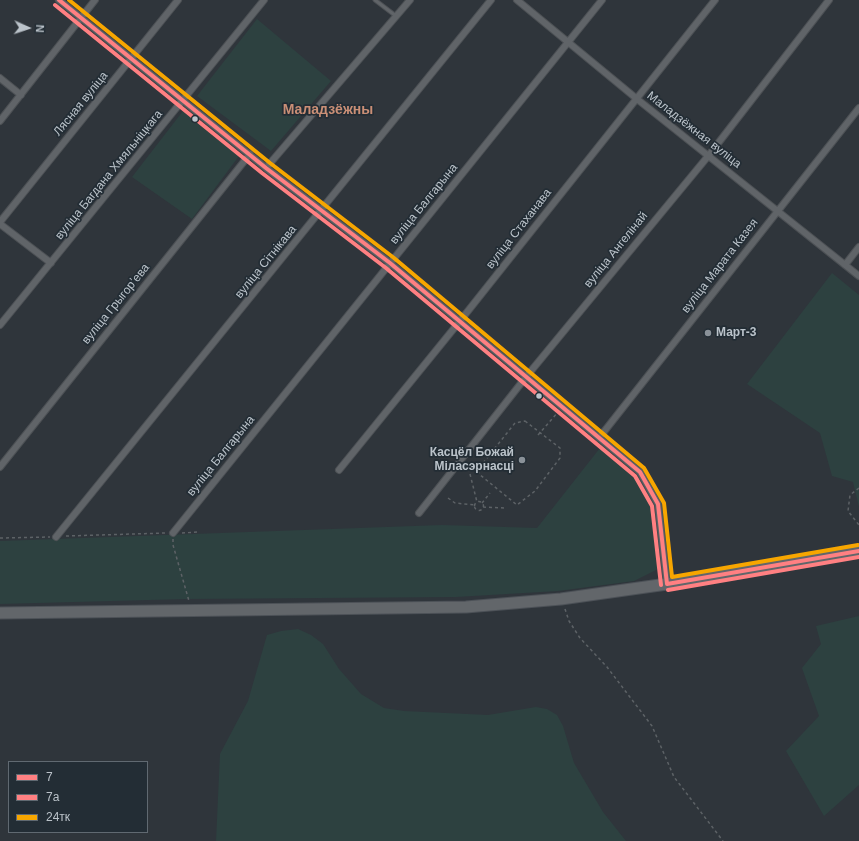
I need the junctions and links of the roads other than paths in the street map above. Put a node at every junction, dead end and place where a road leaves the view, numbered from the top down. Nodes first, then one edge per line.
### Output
1 (59, 0) edge
2 (94, 0) edge
3 (178, 0) edge
4 (264, 0) edge
5 (375, 0) edge
6 (410, 0) edge
7 (491, 0) edge
8 (517, 0) edge
9 (602, 0) edge
10 (715, 0) edge
11 (829, 0) edge
12 (81, 17) junction
13 (396, 17) junction
14 (568, 42) junction
15 (132, 58) junction
16 (0, 78) edge
17 (21, 95) junction
18 (637, 99) junction
19 (183, 101) junction
20 (859, 108) edge
21 (0, 121) edge
22 (250, 154) junction
23 (709, 155) junction
24 (266, 168) junction
25 (321, 211) junction
26 (778, 211) junction
27 (0, 223) edge
28 (859, 247) edge
29 (51, 262) junction
30 (390, 263) junction
31 (845, 265) junction
32 (859, 276) edge
33 (460, 321) junction
34 (0, 325) edge
35 (526, 378) junction
36 (599, 438) junction
37 (0, 467) edge
38 (339, 470) dead end
39 (419, 513) dead end
40 (173, 533) road end
41 (56, 537) road end
42 (859, 551) edge
43 (667, 584) junction
44 (0, 613) edge

1 - 12 street
2 - 12 street
3 - 15 street, Лясная вуліца
4 - 19 street, вуліца Багдана Хмяльніцкага
5 - 13 lane
6 - 13 street
7 - 25 street, вуліца Сітнікава
8 - 14 street, Маладзёжная вуліца
9 - 14 street, вуліца Балгарына
10 - 18 street, вуліца Стаханава
11 - 23 street, вуліца Ангелінай
12 - 15 street
12 - 17 street
13 - 24 street
14 - 18 street, Маладзёжная вуліца
14 - 30 street, вуліца Балгарына
15 - 19 street
15 - 27 street, Лясная вуліца
16 - 17 street
17 - 21 street
18 - 23 street, Маладзёжная вуліца
18 - 33 street, вуліца Стаханава
19 - 22 street
19 - 29 street, вуліца Багдана Хмяльніцкага
20 - 26 street, вуліца Марата Казея
22 - 24 street
22 - 37 street, вуліца Грыгорʼева
23 - 26 street, Маладзёжная вуліца
23 - 35 street, вуліца Ангелінай
24 - 25 street
25 - 30 street
25 - 41 street, вуліца Сітнікава
26 - 31 street, Маладзёжная вуліца
26 - 36 street, вуліца Марата Казея
27 - 29 street
28 - 31 street
29 - 34 street, вуліца Багдана Хмяльніцкага
30 - 33 street
30 - 40 street, вуліца Балгарына
31 - 32 street, Маладзёжная вуліца
33 - 35 street
33 - 38 street, вуліца Стаханава
35 - 36 street
35 - 39 street, вуліца Ангелінай
36 - 43 street
42 - 43 highway
43 - 44 highway

